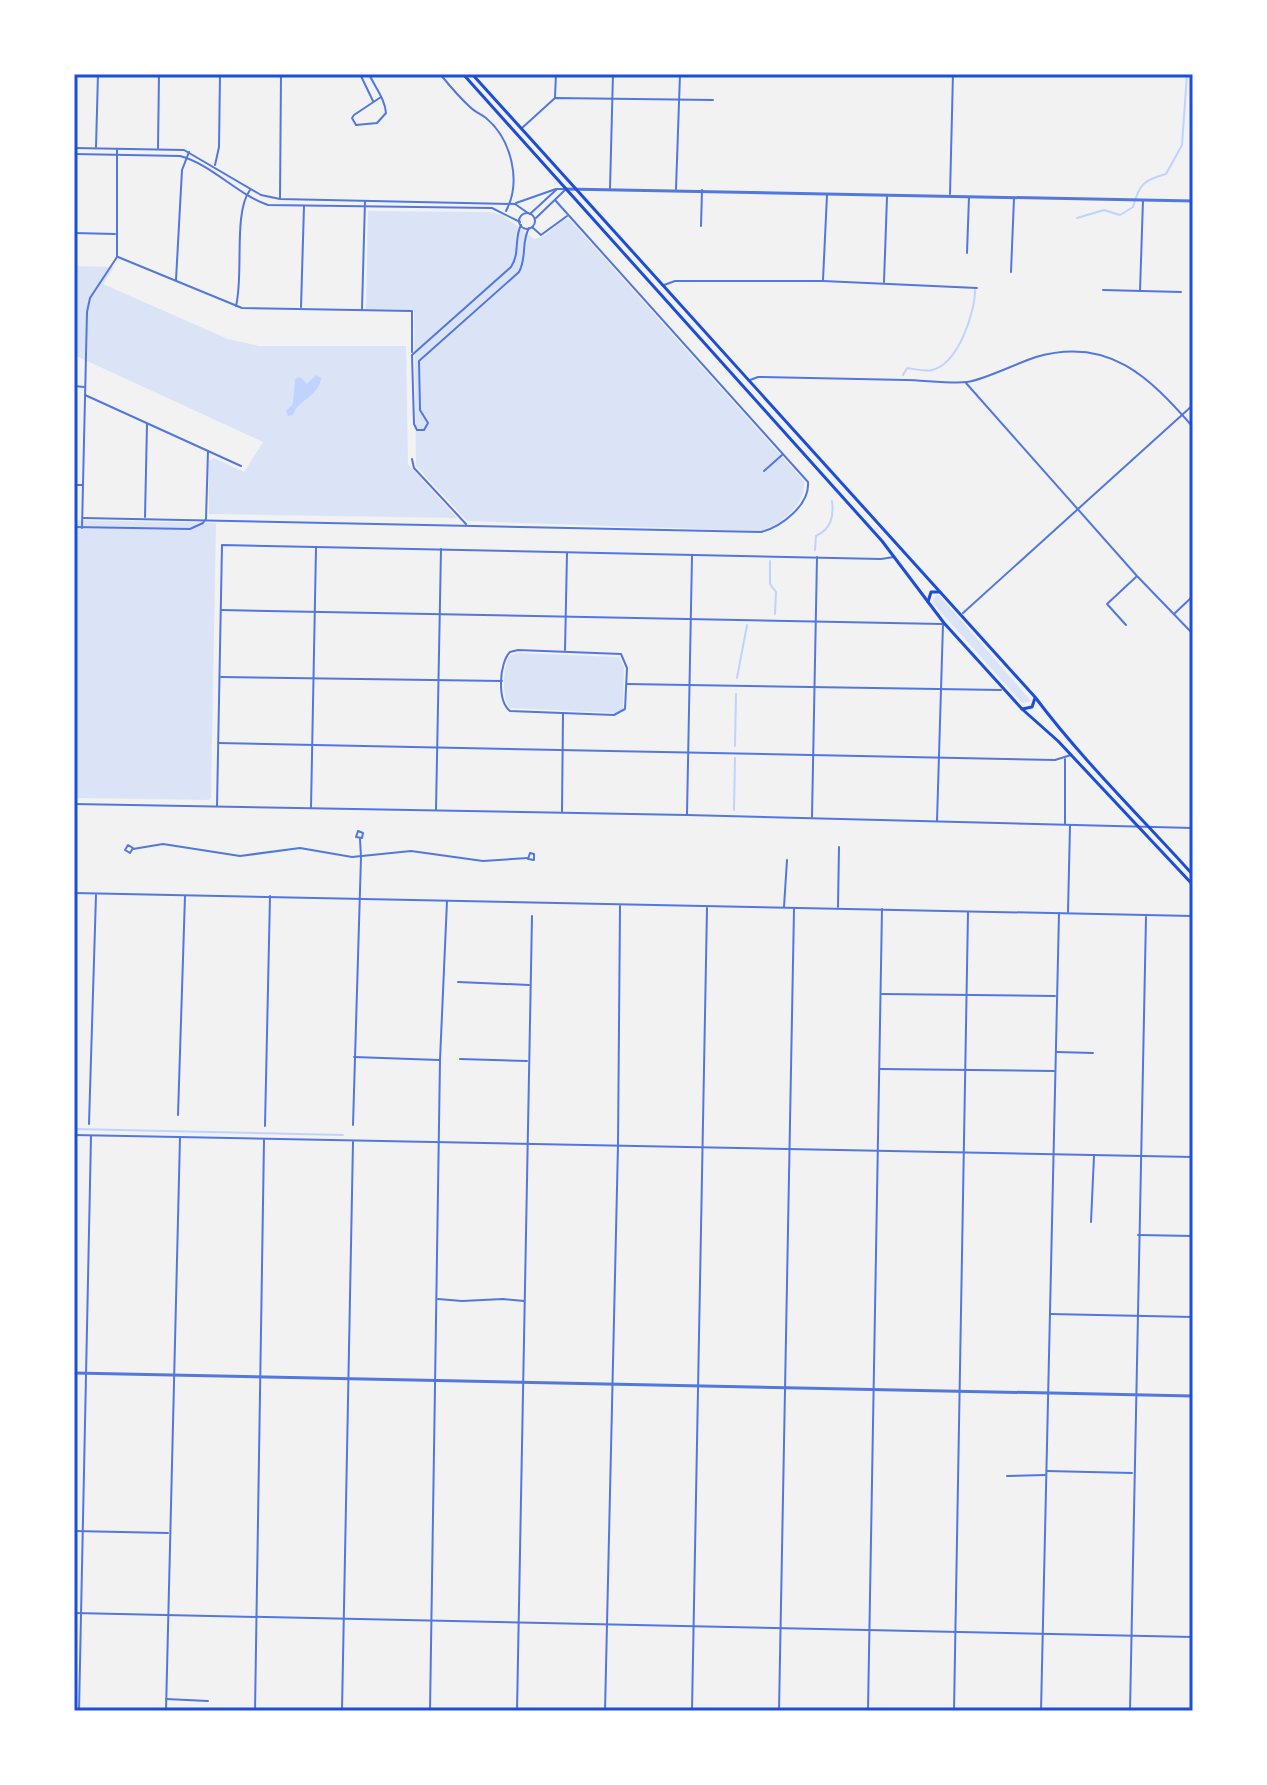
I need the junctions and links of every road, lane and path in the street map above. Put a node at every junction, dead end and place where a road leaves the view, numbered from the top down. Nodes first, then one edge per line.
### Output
1 (98, 74) edge
2 (159, 74) edge
3 (220, 74) edge
4 (281, 74) edge
5 (360, 74) edge
6 (369, 74) edge
7 (440, 74) edge
8 (463, 74) edge
9 (472, 74) edge
10 (556, 74) edge
11 (613, 74) edge
12 (680, 74) edge
13 (953, 74) edge
14 (381, 97) junction
15 (555, 98) junction
16 (612, 98) junction
17 (679, 100) junction
18 (713, 100) dead end
19 (374, 102) junction
20 (521, 128) junction
21 (74, 148) edge
22 (96, 148) junction
23 (117, 149) junction
24 (158, 150) junction
25 (189, 151) junction
26 (74, 154) edge
27 (117, 155) junction
28 (186, 157) junction
29 (215, 166) junction
30 (573, 188) junction
31 (610, 188) junction
32 (251, 189) junction
33 (557, 189) junction
34 (566, 189) junction
35 (676, 189) junction
36 (702, 190) junction
37 (827, 193) junction
38 (887, 194) junction
39 (246, 195) junction
40 (950, 195) junction
41 (969, 196) junction
42 (1014, 197) junction
43 (280, 199) junction
44 (304, 200) junction
45 (555, 200) junction
46 (1143, 200) junction
47 (365, 201) junction
48 (1193, 201) edge
49 (510, 203) junction
50 (515, 204) junction
51 (304, 206) junction
52 (365, 208) junction
53 (529, 213) junction
54 (506, 214) junction
55 (568, 215) junction
56 (535, 219) junction
57 (520, 224) junction
58 (701, 226) dead end
59 (530, 228) junction
60 (74, 233) edge
61 (117, 234) junction
62 (967, 253) dead end
63 (117, 257) junction
64 (1011, 272) dead end
65 (176, 281) junction
66 (823, 281) junction
67 (884, 284) junction
68 (663, 286) junction
69 (977, 288) dead end
70 (1103, 290) dead end
71 (1140, 291) junction
72 (1181, 292) dead end
73 (236, 307) junction
74 (301, 309) junction
75 (362, 310) junction
76 (412, 355) junction
77 (749, 380) junction
78 (966, 383) junction
79 (74, 386) edge
80 (85, 387) junction
81 (85, 395) junction
82 (1193, 405) edge
83 (1182, 414) junction
84 (147, 424) junction
85 (1193, 427) edge
86 (208, 451) junction
87 (783, 454) junction
88 (412, 459) dead end
89 (241, 466) dead end
90 (764, 471) dead end
91 (74, 485) edge
92 (83, 485) junction
93 (1078, 509) junction
94 (83, 518) junction
95 (145, 518) junction
96 (206, 519) junction
97 (467, 524) junction
98 (74, 527) edge
99 (82, 528) junction
100 (316, 547) junction
101 (441, 549) junction
102 (567, 552) junction
103 (692, 554) junction
104 (817, 557) junction
105 (895, 557) junction
106 (1137, 576) junction
107 (940, 592) junction
108 (1193, 596) edge
109 (928, 603) junction
110 (221, 610) junction
111 (315, 612) junction
112 (440, 614) junction
113 (961, 614) junction
114 (1173, 615) junction
115 (565, 616) junction
116 (691, 620) junction
117 (816, 622) junction
118 (943, 624) junction
119 (1126, 625) dead end
120 (1193, 634) edge
121 (565, 651) junction
122 (219, 677) junction
123 (314, 678) junction
124 (439, 680) junction
125 (503, 681) junction
126 (627, 684) junction
127 (689, 685) junction
128 (815, 688) junction
129 (1005, 689) junction
130 (940, 690) junction
131 (1035, 697) junction
132 (1022, 709) junction
133 (563, 714) junction
134 (218, 743) junction
135 (312, 745) junction
136 (437, 747) junction
137 (563, 750) junction
138 (688, 752) junction
139 (813, 754) junction
140 (1071, 755) junction
141 (939, 757) junction
142 (1065, 758) junction
143 (74, 804) edge
144 (217, 806) junction
145 (311, 808) junction
146 (436, 811) junction
147 (562, 813) junction
148 (687, 815) junction
149 (812, 818) junction
150 (937, 823) junction
151 (1065, 825) junction
152 (1070, 826) junction
153 (1141, 828) junction
154 (1150, 828) junction
155 (1193, 828) edge
156 (360, 839) dead end
157 (839, 847) dead end
158 (133, 849) dead end
159 (361, 857) junction
160 (528, 858) dead end
161 (787, 860) dead end
162 (1193, 875) edge
163 (1193, 885) edge
164 (74, 893) edge
165 (96, 893) junction
166 (185, 895) junction
167 (270, 896) junction
168 (360, 898) junction
169 (447, 901) junction
170 (620, 905) junction
171 (707, 906) junction
172 (784, 908) junction
173 (794, 908) junction
174 (838, 908) junction
175 (882, 909) junction
176 (968, 911) junction
177 (1059, 913) junction
178 (1068, 913) junction
179 (1146, 915) junction
180 (532, 916) dead end
181 (1193, 916) edge
182 (458, 982) dead end
183 (530, 985) junction
184 (880, 994) junction
185 (967, 995) junction
186 (1056, 996) junction
187 (1056, 1052) junction
188 (1093, 1053) dead end
189 (354, 1057) junction
190 (460, 1059) dead end
191 (440, 1060) junction
192 (528, 1061) junction
193 (879, 1069) junction
194 (966, 1071) junction
195 (1055, 1071) junction
196 (178, 1115) dead end
197 (89, 1124) dead end
198 (353, 1125) dead end
199 (265, 1126) dead end
200 (74, 1135) edge
201 (92, 1135) junction
202 (180, 1137) junction
203 (264, 1139) junction
204 (353, 1141) junction
205 (440, 1142) junction
206 (528, 1142) junction
207 (618, 1145) junction
208 (704, 1146) junction
209 (790, 1148) junction
210 (877, 1150) junction
211 (965, 1152) junction
212 (1054, 1154) junction
213 (1094, 1156) junction
214 (1140, 1156) junction
215 (1193, 1157) edge
216 (1091, 1222) dead end
217 (1138, 1235) junction
218 (1193, 1236) edge
219 (437, 1299) junction
220 (526, 1301) junction
221 (1050, 1314) junction
222 (1137, 1316) junction
223 (1193, 1317) edge
224 (74, 1373) edge
225 (85, 1373) junction
226 (173, 1375) junction
227 (261, 1377) junction
228 (348, 1379) junction
229 (435, 1380) junction
230 (525, 1382) junction
231 (612, 1384) junction
232 (699, 1386) junction
233 (787, 1388) junction
234 (874, 1390) junction
235 (961, 1391) junction
236 (1048, 1394) junction
237 (1135, 1395) junction
238 (1193, 1396) edge
239 (1046, 1473) junction
240 (1135, 1474) junction
241 (1007, 1476) dead end
242 (74, 1531) edge
243 (82, 1531) junction
244 (169, 1533) junction
245 (74, 1613) edge
246 (81, 1613) junction
247 (168, 1615) junction
248 (256, 1617) junction
249 (345, 1619) junction
250 (432, 1620) junction
251 (519, 1623) junction
252 (607, 1624) junction
253 (694, 1626) junction
254 (781, 1627) junction
255 (870, 1629) junction
256 (956, 1631) junction
257 (1044, 1634) junction
258 (1131, 1635) junction
259 (1193, 1637) edge
260 (166, 1699) junction
261 (208, 1701) dead end
262 (79, 1711) edge
263 (166, 1711) edge
264 (255, 1711) edge
265 (342, 1711) edge
266 (430, 1711) edge
267 (517, 1711) edge
268 (605, 1711) edge
269 (692, 1711) edge
270 (779, 1711) edge
271 (868, 1711) edge
272 (954, 1711) edge
273 (1041, 1711) edge
274 (1130, 1711) edge

1 - 22 street
2 - 24 street
3 - 29 street
4 - 43 street
5 - 19 street
6 - 14 street
7 - 49 street
8 - 34 main road
9 - 20 main road
10 - 15 street
11 - 16 street
12 - 17 street
13 - 40 street
14 - 19 street
14 - 19 street
15 - 16 street
15 - 20 street
16 - 17 street
16 - 31 street
17 - 18 street
17 - 35 street
20 - 30 main road
21 - 22 street
22 - 23 street
23 - 24 street
23 - 27 street
24 - 25 street
25 - 28 street
25 - 29 street
26 - 27 street
27 - 28 street
27 - 61 street
28 - 39 street
28 - 65 street
29 - 32 street
30 - 31 street
30 - 34 street
30 - 68 main road
31 - 35 street
32 - 39 street
32 - 43 street
33 - 34 street
33 - 50 street
33 - 53 street
34 - 45 street
34 - 105 main road
35 - 36 street
36 - 37 street
36 - 58 street
37 - 38 street
37 - 66 street
38 - 40 street
38 - 67 street
39 - 51 street
39 - 73 street
40 - 41 street
41 - 42 street
41 - 62 street
42 - 46 street
42 - 64 street
43 - 44 street
44 - 47 street
44 - 51 street
45 - 55 street
45 - 56 street
46 - 48 street
46 - 71 street
47 - 49 street
47 - 52 street
49 - 50 street
49 - 54 street
50 - 53 street
51 - 52 street
51 - 74 street
52 - 54 street
52 - 75 street
53 - 56 street
53 - 57 street
54 - 57 street
55 - 59 street
55 - 87 street
56 - 59 street
57 - 59 street
57 - 76 street
59 - 76 street
60 - 61 street
61 - 63 street
63 - 65 street
63 - 80 street
65 - 73 street
66 - 67 street
66 - 68 street
67 - 69 street
68 - 77 main road
70 - 71 street
71 - 72 street
73 - 74 street
74 - 75 street
75 - 76 street
77 - 78 street
77 - 107 main road
78 - 83 street
78 - 93 street
79 - 80 street
80 - 81 street
81 - 84 street
81 - 92 street
82 - 83 street
83 - 85 street
83 - 93 street
84 - 86 street
84 - 95 street
86 - 89 street
86 - 96 street
87 - 90 street
87 - 97 street
88 - 97 street
91 - 92 street
92 - 94 street
93 - 106 street
93 - 113 street
94 - 95 street
94 - 99 street
95 - 96 street
96 - 97 street
96 - 99 street
98 - 99 street
100 - 101 street
100 - 110 street
100 - 111 street
101 - 102 street
101 - 112 street
102 - 103 street
102 - 115 street
103 - 104 street
103 - 116 street
104 - 105 street
104 - 117 street
105 - 109 main road
106 - 114 street
106 - 119 street
107 - 109 main road
107 - 113 main road
108 - 114 street
109 - 118 main road
110 - 111 street
110 - 122 street
111 - 112 street
111 - 123 street
112 - 115 street
112 - 124 street
113 - 131 main road
114 - 120 street
115 - 116 street
115 - 121 street
116 - 117 street
116 - 127 street
117 - 118 street
117 - 128 street
118 - 129 main road
118 - 130 street
121 - 125 street
121 - 126 street
122 - 123 street
122 - 134 street
123 - 124 street
123 - 135 street
124 - 125 street
124 - 136 street
125 - 133 street
126 - 127 street
126 - 133 street
127 - 128 street
127 - 138 street
128 - 130 street
128 - 139 street
129 - 130 street
129 - 132 main road
130 - 141 street
131 - 132 main road
131 - 154 main road
132 - 140 main road
133 - 137 street
134 - 135 street
134 - 144 street
135 - 136 street
135 - 145 street
136 - 137 street
136 - 146 street
137 - 138 street
137 - 147 street
138 - 139 street
138 - 148 street
139 - 141 street
139 - 149 street
140 - 142 street
140 - 153 main road
141 - 142 street
141 - 150 street
142 - 151 street
143 - 144 street
144 - 145 street
145 - 146 street
146 - 147 street
147 - 148 street
148 - 149 street
149 - 150 street
150 - 151 street
151 - 152 street
152 - 153 street
152 - 178 street
153 - 154 street
153 - 163 main road
154 - 155 street
154 - 162 main road
156 - 159 street
157 - 174 street
158 - 159 street
159 - 160 street
159 - 168 street
161 - 172 street
164 - 165 street
165 - 166 street
165 - 197 street
166 - 167 street
166 - 196 street
167 - 168 street
167 - 199 street
168 - 169 street
168 - 189 street
169 - 170 street
169 - 191 street
170 - 171 street
170 - 207 street
171 - 172 street
171 - 208 street
172 - 173 street
173 - 174 street
173 - 209 street
174 - 175 street
175 - 176 street
175 - 184 street
176 - 177 street
176 - 185 street
177 - 178 street
177 - 186 street
178 - 179 street
179 - 181 street
179 - 214 street
180 - 183 street
182 - 183 street
183 - 192 street
184 - 185 street
184 - 193 street
185 - 186 street
185 - 194 street
186 - 187 street
187 - 188 street
187 - 195 street
189 - 191 street
189 - 198 street
190 - 192 street
191 - 205 street
192 - 206 street
193 - 194 street
193 - 210 street
194 - 195 street
194 - 211 street
195 - 212 street
200 - 201 street
201 - 202 street
201 - 225 street
202 - 203 street
202 - 226 street
203 - 204 street
203 - 227 street
204 - 205 street
204 - 228 street
205 - 206 street
205 - 219 street
206 - 207 street
206 - 220 street
207 - 208 street
207 - 231 street
208 - 209 street
208 - 232 street
209 - 210 street
209 - 233 street
210 - 211 street
210 - 234 street
211 - 212 street
211 - 235 street
212 - 213 street
212 - 221 street
213 - 214 street
213 - 216 street
214 - 215 street
214 - 217 street
217 - 218 street
217 - 222 street
219 - 220 street
219 - 229 street
220 - 230 street
221 - 222 street
221 - 236 street
222 - 223 street
222 - 237 street
224 - 225 street
225 - 226 street
225 - 243 street
226 - 227 street
226 - 244 street
227 - 228 street
227 - 248 street
228 - 229 street
228 - 249 street
229 - 230 street
229 - 250 street
230 - 231 street
230 - 251 street
231 - 232 street
231 - 252 street
232 - 233 street
232 - 253 street
233 - 234 street
233 - 254 street
234 - 235 street
234 - 255 street
235 - 236 street
235 - 256 street
236 - 237 street
236 - 239 street
237 - 238 street
237 - 240 street
239 - 240 street
239 - 241 street
239 - 257 street
240 - 258 street
242 - 243 street
243 - 244 street
243 - 246 street
244 - 247 street
245 - 246 street
246 - 247 street
246 - 262 street
247 - 248 street
247 - 260 street
248 - 249 street
248 - 264 street
249 - 250 street
249 - 265 street
250 - 251 street
250 - 266 street
251 - 252 street
251 - 267 street
252 - 253 street
252 - 268 street
253 - 254 street
253 - 269 street
254 - 255 street
254 - 270 street
255 - 256 street
255 - 271 street
256 - 257 street
256 - 272 street
257 - 258 street
257 - 273 street
258 - 259 street
258 - 274 street
260 - 261 street
260 - 263 street

